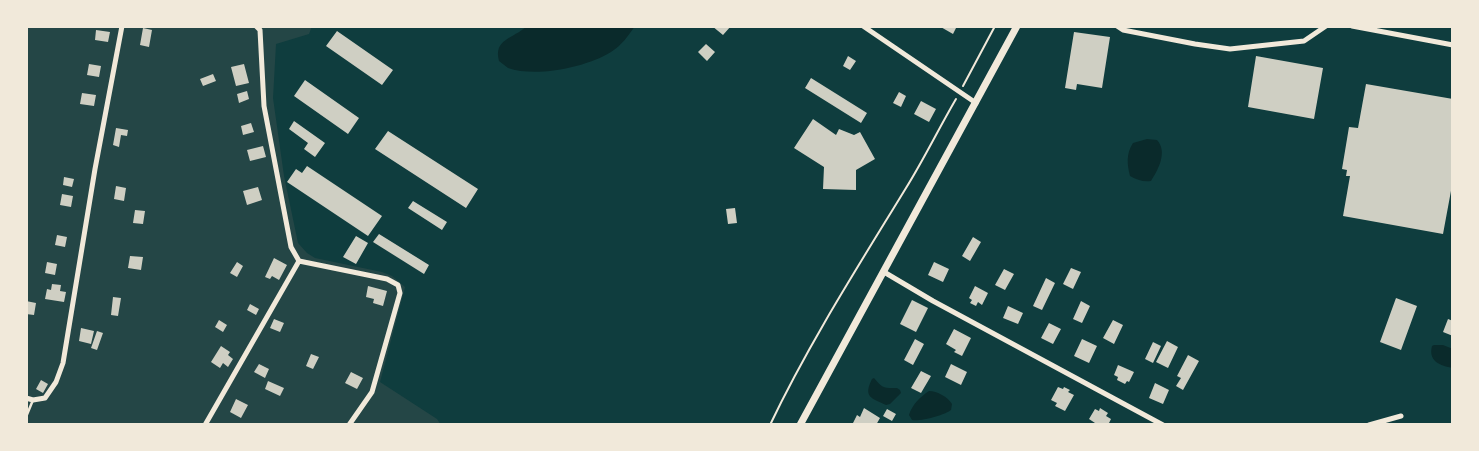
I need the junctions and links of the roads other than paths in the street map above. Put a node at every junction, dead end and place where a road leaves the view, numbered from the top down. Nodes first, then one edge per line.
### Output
1 (122, 26) edge
2 (256, 26) edge
3 (863, 26) edge
4 (1017, 26) edge
5 (1117, 26) edge
6 (1326, 26) edge
7 (1352, 26) edge
8 (1453, 45) edge
9 (976, 103) junction
10 (299, 262) junction
11 (884, 272) junction
12 (26, 398) edge
13 (33, 400) junction
14 (1401, 416) dead end
15 (26, 417) edge
16 (205, 425) edge
17 (349, 425) edge
18 (800, 425) edge
19 (1163, 425) edge
20 (1369, 425) edge

1 - 13 street
2 - 10 street
3 - 9 street
4 - 9 main road
5 - 6 street
7 - 8 street
9 - 11 main road
10 - 16 street
10 - 17 street
11 - 18 main road
11 - 19 street
12 - 13 street
13 - 15 lane
14 - 20 street

